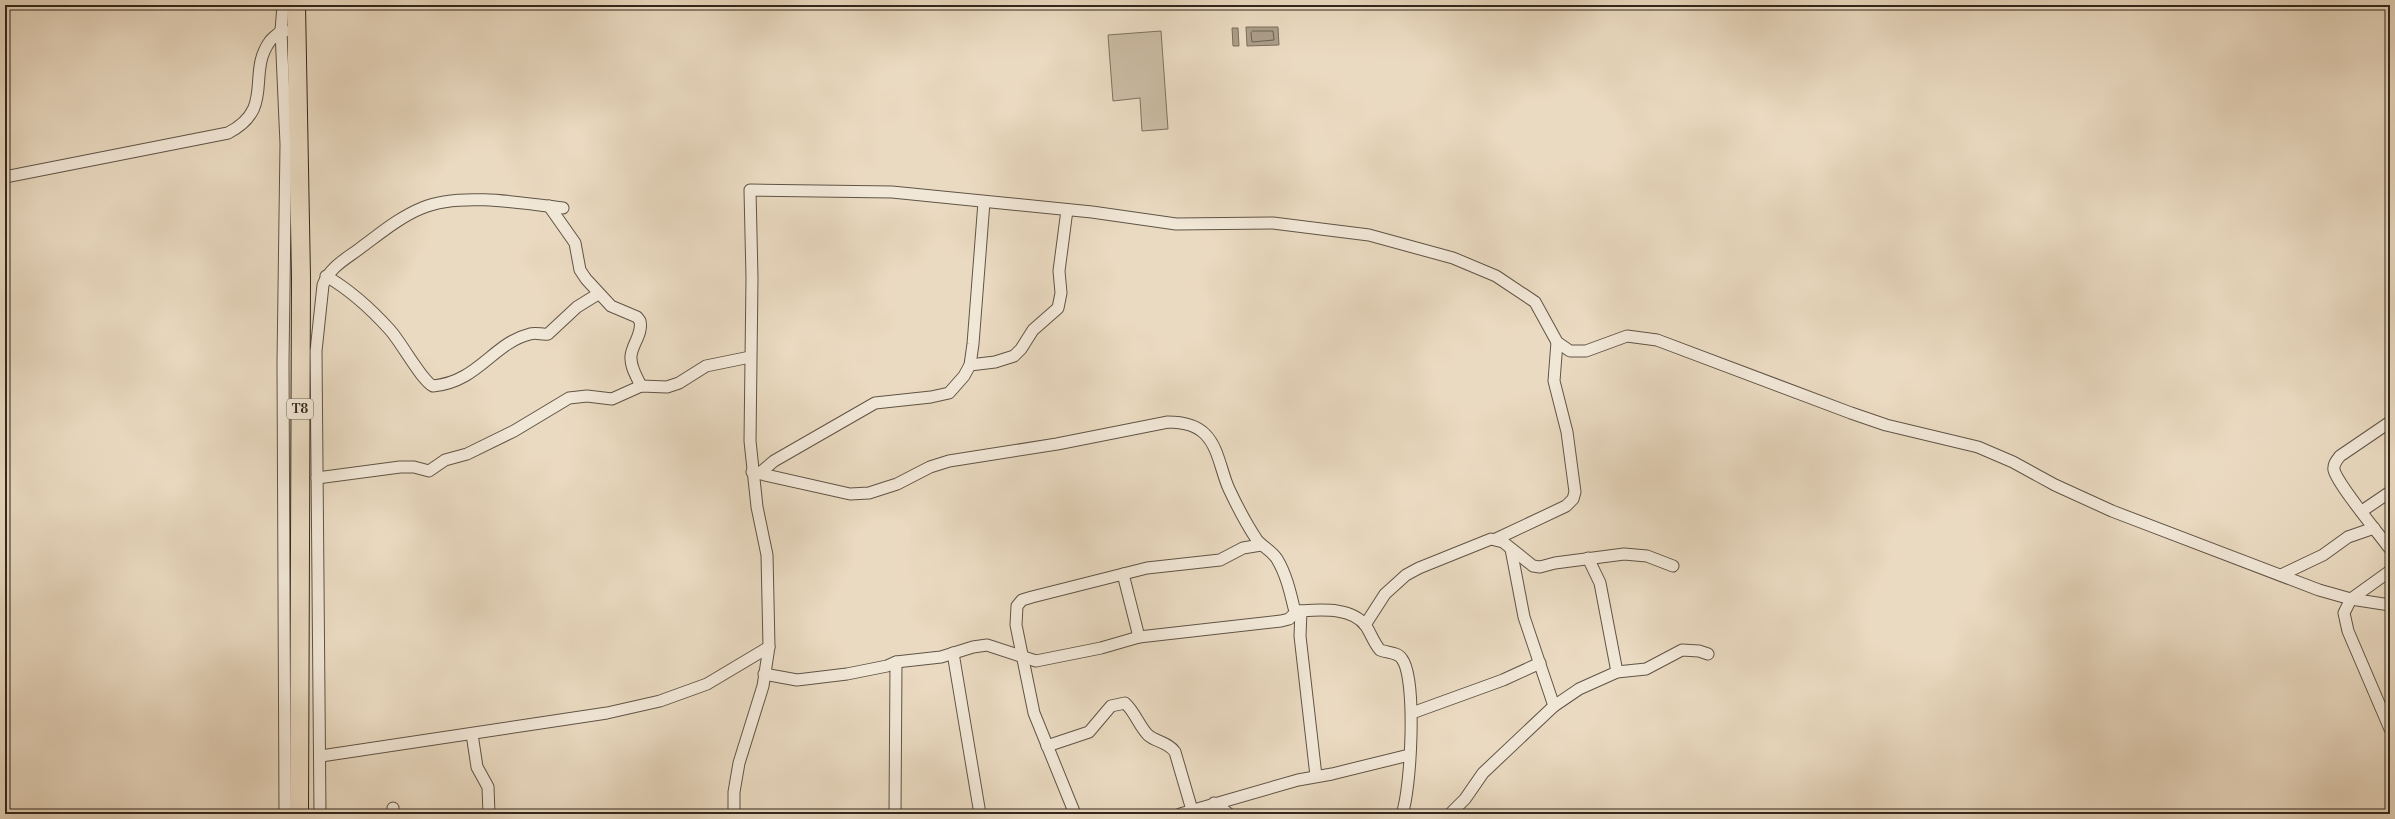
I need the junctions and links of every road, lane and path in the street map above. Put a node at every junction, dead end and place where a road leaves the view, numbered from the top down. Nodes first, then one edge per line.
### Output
1 (283, 5) edge
2 (296, 5) edge
3 (289, 31) junction
4 (5, 177) edge
5 (984, 202) junction
6 (549, 206) junction
7 (563, 208) dead end
8 (1067, 210) junction
9 (326, 276) junction
10 (598, 294) junction
11 (1557, 342) junction
12 (750, 357) junction
13 (970, 365) junction
14 (641, 386) junction
15 (2390, 422) edge
16 (756, 472) junction
17 (317, 478) junction
18 (2390, 492) edge
19 (2362, 510) junction
20 (2374, 528) junction
21 (1496, 539) junction
22 (1261, 544) junction
23 (1511, 549) junction
24 (2390, 549) edge
25 (1588, 558) junction
26 (1673, 566) dead end
27 (2390, 571) edge
28 (1123, 574) junction
29 (2281, 575) junction
30 (2351, 599) junction
31 (2390, 605) edge
32 (1299, 611) junction
33 (1365, 625) junction
34 (1139, 637) junction
35 (769, 647) junction
36 (954, 653) junction
37 (1708, 654) dead end
38 (1023, 657) junction
39 (896, 662) junction
40 (1540, 663) junction
41 (1617, 672) junction
42 (764, 674) junction
43 (1554, 706) junction
44 (1412, 713) junction
45 (2390, 729) edge
46 (472, 734) junction
47 (1047, 746) junction
48 (1409, 755) junction
49 (321, 756) junction
50 (1316, 776) junction
51 (1214, 803) junction
52 (1192, 810) junction
53 (285, 814) edge
54 (299, 814) edge
55 (320, 814) edge
56 (489, 814) edge
57 (734, 814) edge
58 (895, 814) edge
59 (980, 814) edge
60 (1075, 814) edge
61 (1180, 814) edge
62 (1229, 814) edge
63 (1402, 814) edge
64 (1450, 814) edge

1 - 3 street
2 - 3 highway, T8
3 - 4 street
3 - 53 street
3 - 54 highway, T8
5 - 8 street
5 - 12 street
5 - 13 street
6 - 7 street
6 - 9 street
6 - 10 street
8 - 11 street
8 - 13 street
9 - 10 street
9 - 17 street
10 - 14 street
11 - 21 street
11 - 29 street
12 - 14 street
12 - 16 street
13 - 16 street
14 - 17 street
15 - 19 street
16 - 22 street
16 - 35 street
17 - 49 street
18 - 19 street
19 - 20 street
20 - 24 street
20 - 29 street
21 - 23 street
21 - 33 street
22 - 28 street
22 - 32 street
23 - 25 street
23 - 40 street
25 - 26 street
25 - 41 street
27 - 30 street
28 - 34 street
28 - 38 street
29 - 30 street
30 - 31 street
30 - 45 street
32 - 33 street
32 - 34 street
32 - 50 street
33 - 44 street
34 - 38 street
35 - 42 street
35 - 46 street
36 - 38 street
36 - 39 street
36 - 59 street
37 - 41 street
38 - 47 street
39 - 42 street
39 - 58 street
40 - 43 street
40 - 44 street
41 - 43 street
42 - 57 street
43 - 64 street
44 - 48 street
46 - 49 street
46 - 56 street
47 - 52 street
47 - 60 street
48 - 50 street
48 - 63 street
49 - 55 street
50 - 51 street
51 - 52 street
51 - 62 street
52 - 61 street

